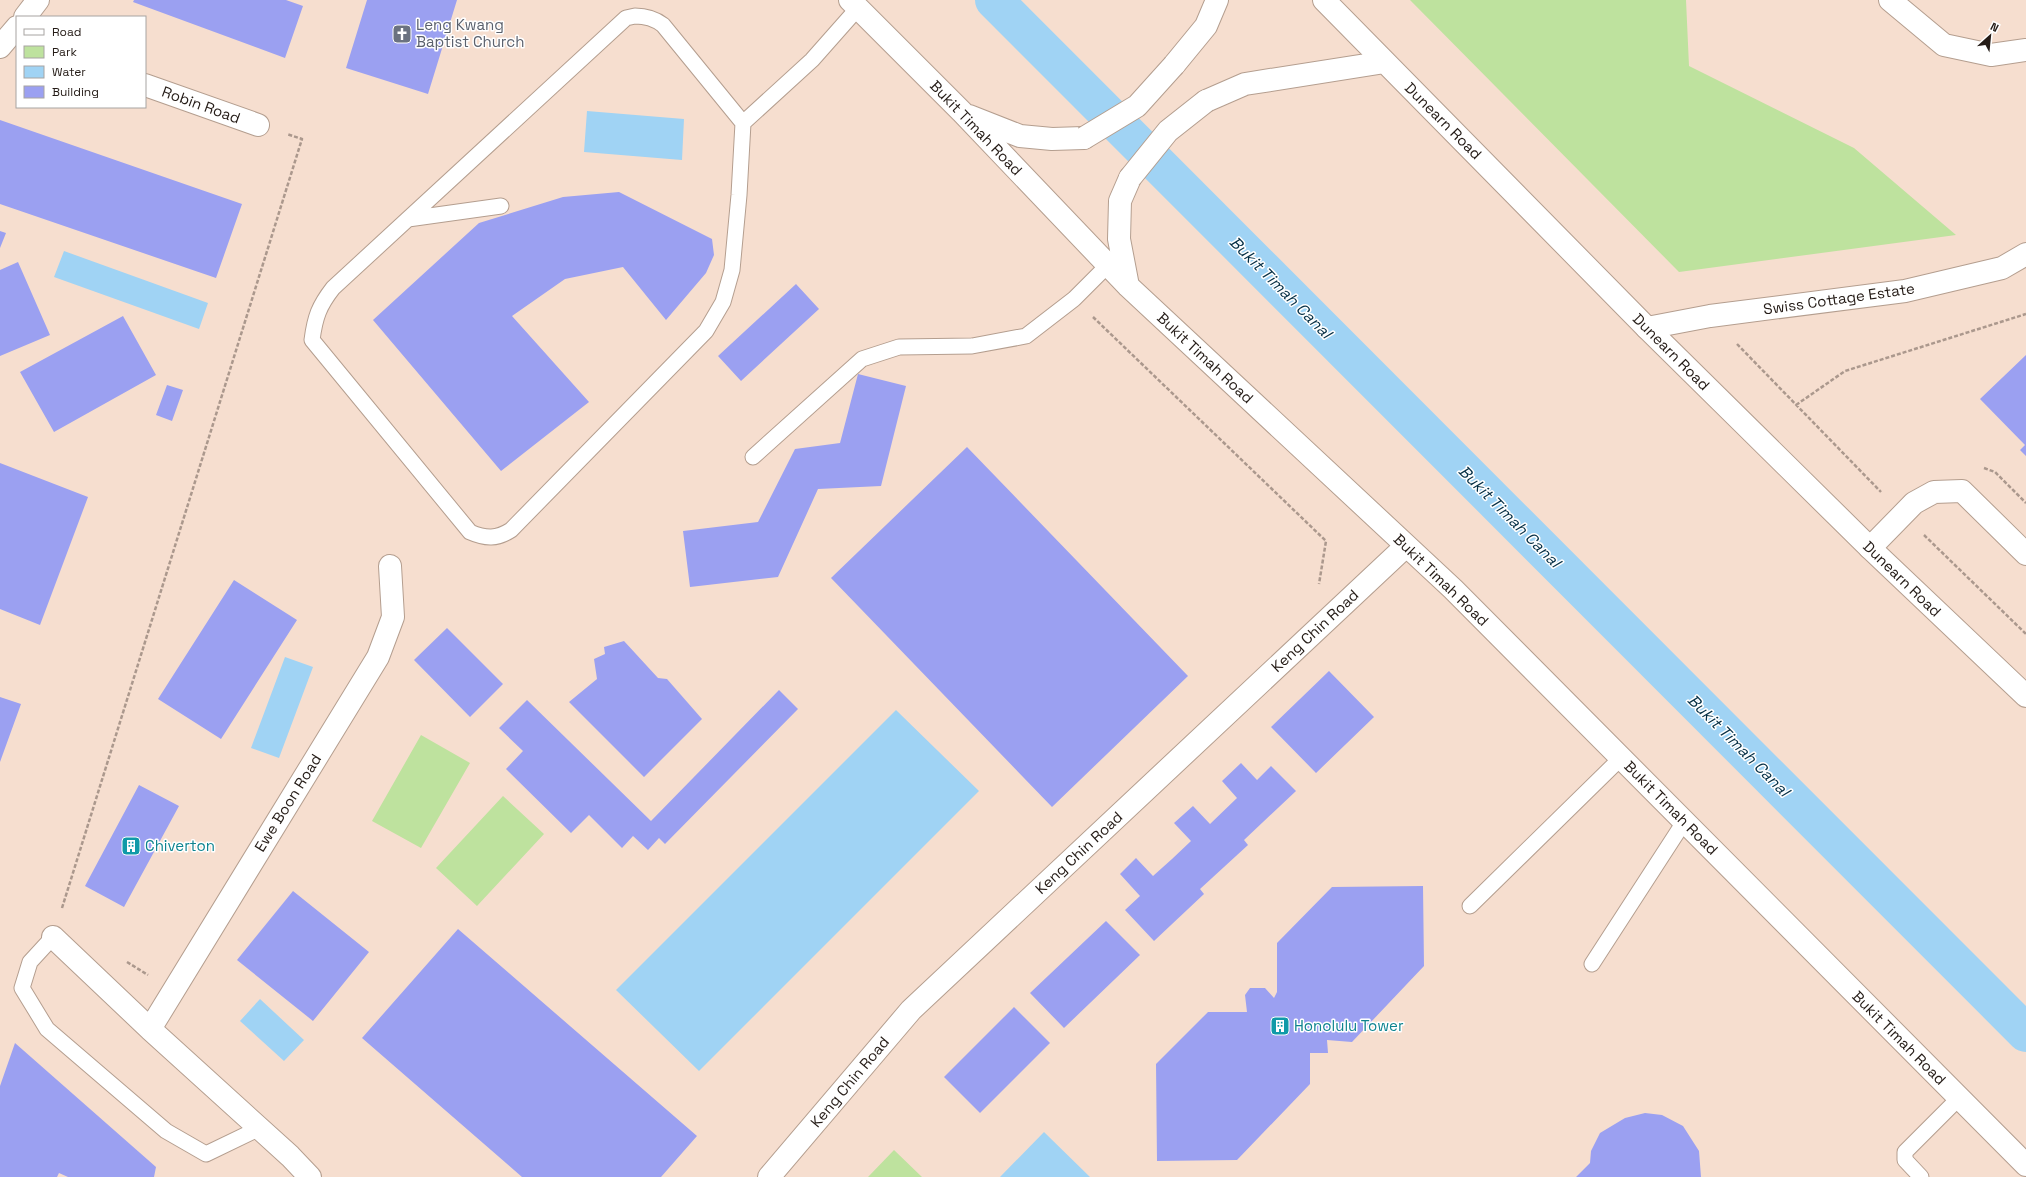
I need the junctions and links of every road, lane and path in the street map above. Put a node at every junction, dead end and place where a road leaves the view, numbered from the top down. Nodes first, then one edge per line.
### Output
1 (38, 0) edge
2 (1217, 0) edge
3 (1324, 0) edge
4 (1890, 0) edge
5 (854, 4) edge
6 (26, 16) edge
7 (2026, 50) edge
8 (1385, 62) junction
9 (146, 85) edge
10 (962, 112) junction
11 (743, 123) junction
12 (258, 126) joint
13 (501, 206) dead end
14 (408, 219) junction
15 (2026, 254) edge
16 (1108, 265) junction
17 (1128, 286) junction
18 (1074, 299) junction
19 (2026, 314) edge
20 (1710, 316) junction
21 (1647, 328) junction
22 (1796, 405) junction
23 (753, 457) dead end
24 (1902, 515) junction
25 (1406, 546) junction
26 (1870, 548) junction
27 (2026, 554) edge
28 (390, 566) dead end
29 (1318, 585) dead end
30 (2026, 634) edge
31 (2026, 696) edge
32 (1621, 758) junction
33 (1684, 822) junction
34 (1470, 906) dead end
35 (53, 937) junction
36 (1592, 964) dead end
37 (150, 1029) junction
38 (1959, 1098) junction
39 (260, 1128) junction
40 (2026, 1165) edge
41 (310, 1177) edge
42 (769, 1177) edge
43 (1921, 1177) edge

1 - 6 main road
2 - 10 main road, bridge
3 - 8 main road, Dunearn Road
4 - 7 main road
5 - 10 main road, Bukit Timah Road
5 - 11 lane
8 - 17 main road, bridge
8 - 21 main road, Dunearn Road
9 - 12 main road, Robin Road
10 - 16 main road, Bukit Timah Road
11 - 14 lane
11 - 14 lane
12 - 35 path
13 - 14 lane
15 - 20 main road, Swiss Cottage Estate
16 - 17 main road, Bukit Timah Road
16 - 18 lane
17 - 25 main road, Bukit Timah Road
18 - 23 lane
18 - 29 path
19 - 22 path
20 - 21 main road, Swiss Cottage Estate
20 - 22 path
21 - 26 main road, Dunearn Road
22 - 24 path
24 - 26 main road
24 - 27 main road
24 - 30 path
25 - 32 main road, Bukit Timah Road
25 - 42 main road, Keng Chin Road
26 - 31 main road, Dunearn Road
28 - 37 main road, Ewe Boon Road
32 - 33 main road, Bukit Timah Road
32 - 34 lane
33 - 36 lane
33 - 38 main road, Bukit Timah Road
35 - 37 main road
35 - 39 lane
37 - 39 main road
38 - 40 main road, Bukit Timah Road
38 - 43 lane
39 - 41 main road

